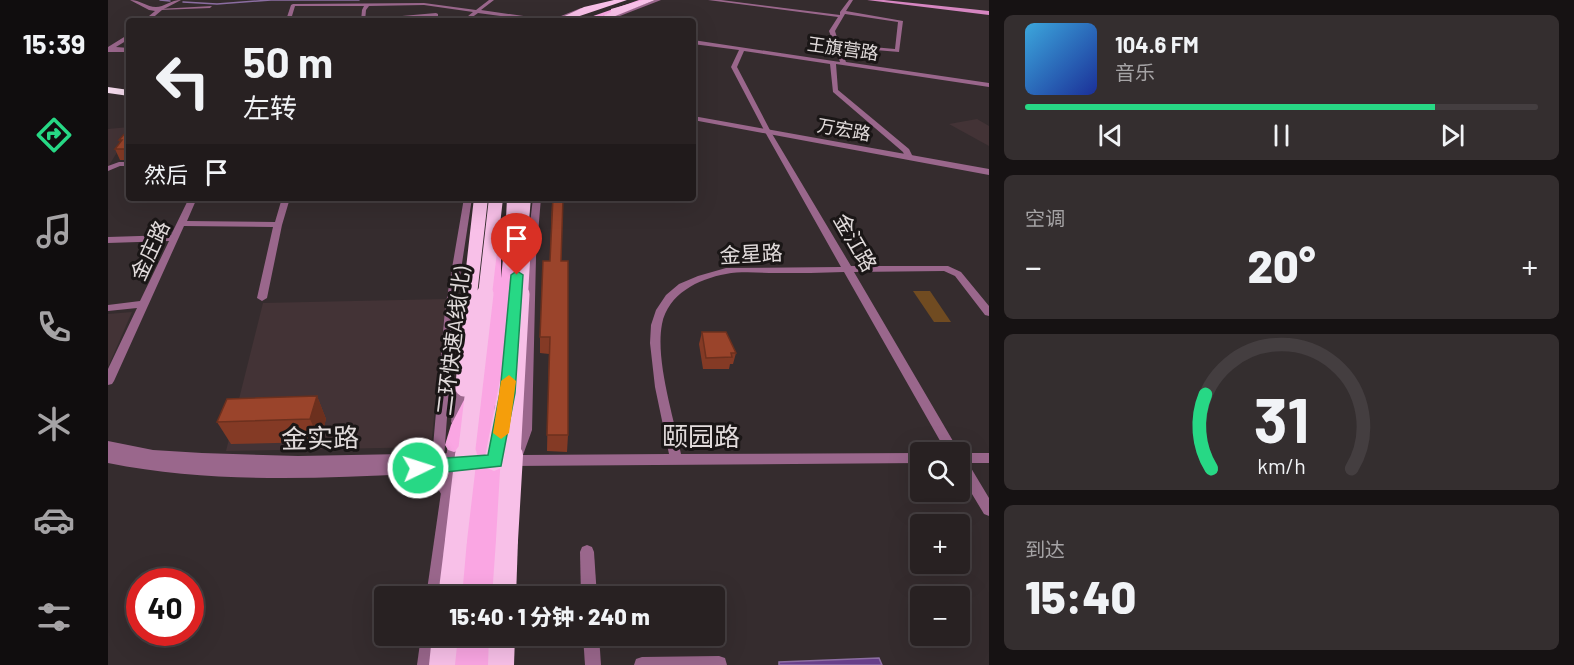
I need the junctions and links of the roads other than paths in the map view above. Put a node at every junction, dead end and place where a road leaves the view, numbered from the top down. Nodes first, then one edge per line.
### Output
1 (133, 0) edge
2 (178, 0) edge
3 (492, 0) edge
4 (532, 0) edge
5 (543, 0) edge
6 (618, 0) edge
7 (624, 0) edge
8 (634, 0) edge
9 (643, 0) edge
10 (655, 0) edge
11 (710, 0) edge
12 (782, 0) edge
13 (851, 0) edge
14 (870, 0) edge
15 (888, 0) edge
16 (368, 4) junction
17 (210, 6) dead end
18 (772, 7) junction
19 (160, 9) junction
20 (474, 11) junction
21 (989, 13) edge
22 (841, 14) junction
23 (320, 17) dead end
24 (150, 18) edge
25 (363, 18) edge
26 (404, 18) edge
27 (436, 18) edge
28 (467, 18) edge
29 (528, 18) edge
30 (561, 18) edge
31 (565, 18) edge
32 (573, 18) edge
33 (581, 18) edge
34 (589, 18) edge
35 (597, 18) edge
36 (604, 18) edge
37 (610, 18) edge
38 (126, 38) edge
39 (696, 42) edge
40 (835, 45) junction
41 (742, 49) junction
42 (109, 50) edge
43 (126, 50) edge
44 (833, 62) junction
45 (843, 63) junction
46 (989, 85) edge
47 (108, 88) edge
48 (126, 91) edge
49 (696, 119) edge
50 (768, 132) junction
51 (909, 157) junction
52 (126, 165) edge
53 (108, 170) edge
54 (989, 172) edge
55 (192, 201) edge
56 (285, 201) edge
57 (468, 201) edge
58 (481, 201) edge
59 (494, 201) edge
60 (494, 201) edge
61 (514, 201) edge
62 (514, 201) edge
63 (526, 201) edge
64 (526, 201) edge
65 (537, 201) edge
66 (494, 216) junction
67 (181, 223) junction
68 (278, 225) junction
69 (174, 238) junction
70 (108, 240) edge
71 (848, 269) junction
72 (262, 298) dead end
73 (144, 304) junction
74 (108, 308) edge
75 (989, 312) edge
76 (501, 359) junction
77 (108, 381) edge
78 (508, 388) junction
79 (948, 442) edge
80 (108, 447) edge
81 (108, 457) edge
82 (449, 457) junction
83 (910, 458) edge
84 (989, 458) edge
85 (676, 459) junction
86 (970, 459) edge
87 (488, 462) junction
88 (514, 463) junction
89 (332, 470) junction
90 (970, 477) edge
91 (448, 492) junction
92 (989, 510) edge
93 (456, 540) junction
94 (587, 552) dead end
95 (435, 586) edge
96 (451, 586) edge
97 (471, 586) edge
98 (484, 586) edge
99 (505, 586) edge
100 (510, 586) edge
101 (589, 586) edge
102 (428, 646) edge
103 (445, 646) edge
104 (453, 646) edge
105 (465, 646) edge
106 (481, 646) edge
107 (491, 646) edge
108 (502, 646) edge
109 (508, 646) edge
110 (592, 646) edge
111 (719, 664) edge
112 (425, 665) edge
113 (444, 665) edge
114 (463, 665) edge
115 (479, 665) edge
116 (496, 665) edge
117 (501, 665) edge
118 (507, 665) edge
119 (593, 665) edge
120 (642, 665) edge

1 - 19 street
2 - 19 street
3 - 20 street
4 - 5 street
6 - 30 street
7 - 31 highway
7 - 32 highway
8 - 33 highway
9 - 34 main road
10 - 35 highway
10 - 36 highway
10 - 37 street
11 - 18 street
12 - 18 street
13 - 22 street
14 - 21 main road
15 - 21 main road
16 - 20 street
16 - 23 street
16 - 25 street
17 - 19 street
18 - 22 street
19 - 24 street
20 - 28 street
20 - 29 street
22 - 40 street
22 - 40 street
26 - 27 street
38 - 42 street
39 - 41 street, 王旗营路
40 - 45 street
41 - 44 street, 王旗营路
41 - 50 street, 金江路
42 - 43 street
44 - 45 street, 王旗营路
44 - 51 street
45 - 46 street, 王旗营路
47 - 48 highway
49 - 50 street, 万宏路
50 - 51 street, 万宏路
50 - 71 street, 金江路
51 - 54 street, 万宏路
52 - 53 street
55 - 67 street, 金庄路
56 - 68 street
57 - 82 street
58 - 93 highway, bridge
59 - 93 highway, 二环快速A线(北), bridge
60 - 66 main road
61 - 76 main road
62 - 88 highway, bridge
63 - 76 highway, bridge
64 - 88 highway, bridge
65 - 88 street
66 - 76 main road
66 - 82 street
67 - 68 street
67 - 69 street, 金庄路
68 - 72 street
69 - 70 street
69 - 73 street, 金庄路
71 - 75 street, 金星路
71 - 79 street, 金江路
71 - 85 street, 金星路
73 - 74 street
73 - 77 street, 金庄路
76 - 78 highway
76 - 82 main road
76 - 87 main road
78 - 87 highway
78 - 88 main road
80 - 82 street, 金实路
81 - 89 street, 金实路
82 - 87 street, 金实路
82 - 89 street, 金实路
82 - 91 street
83 - 85 street, 颐园路
84 - 86 street
85 - 88 street, 颐园路
87 - 88 street, 颐园路
87 - 97 main road
87 - 98 main road
88 - 99 highway, bridge
88 - 100 street
89 - 91 street
90 - 92 street
91 - 95 street
93 - 96 highway, 二环快速A线(北)
94 - 101 street
102 - 112 street
103 - 113 highway
104 - 113 main road
105 - 114 main road
106 - 115 main road
107 - 116 main road
108 - 117 highway
109 - 118 street
110 - 119 street
111 - 120 street

